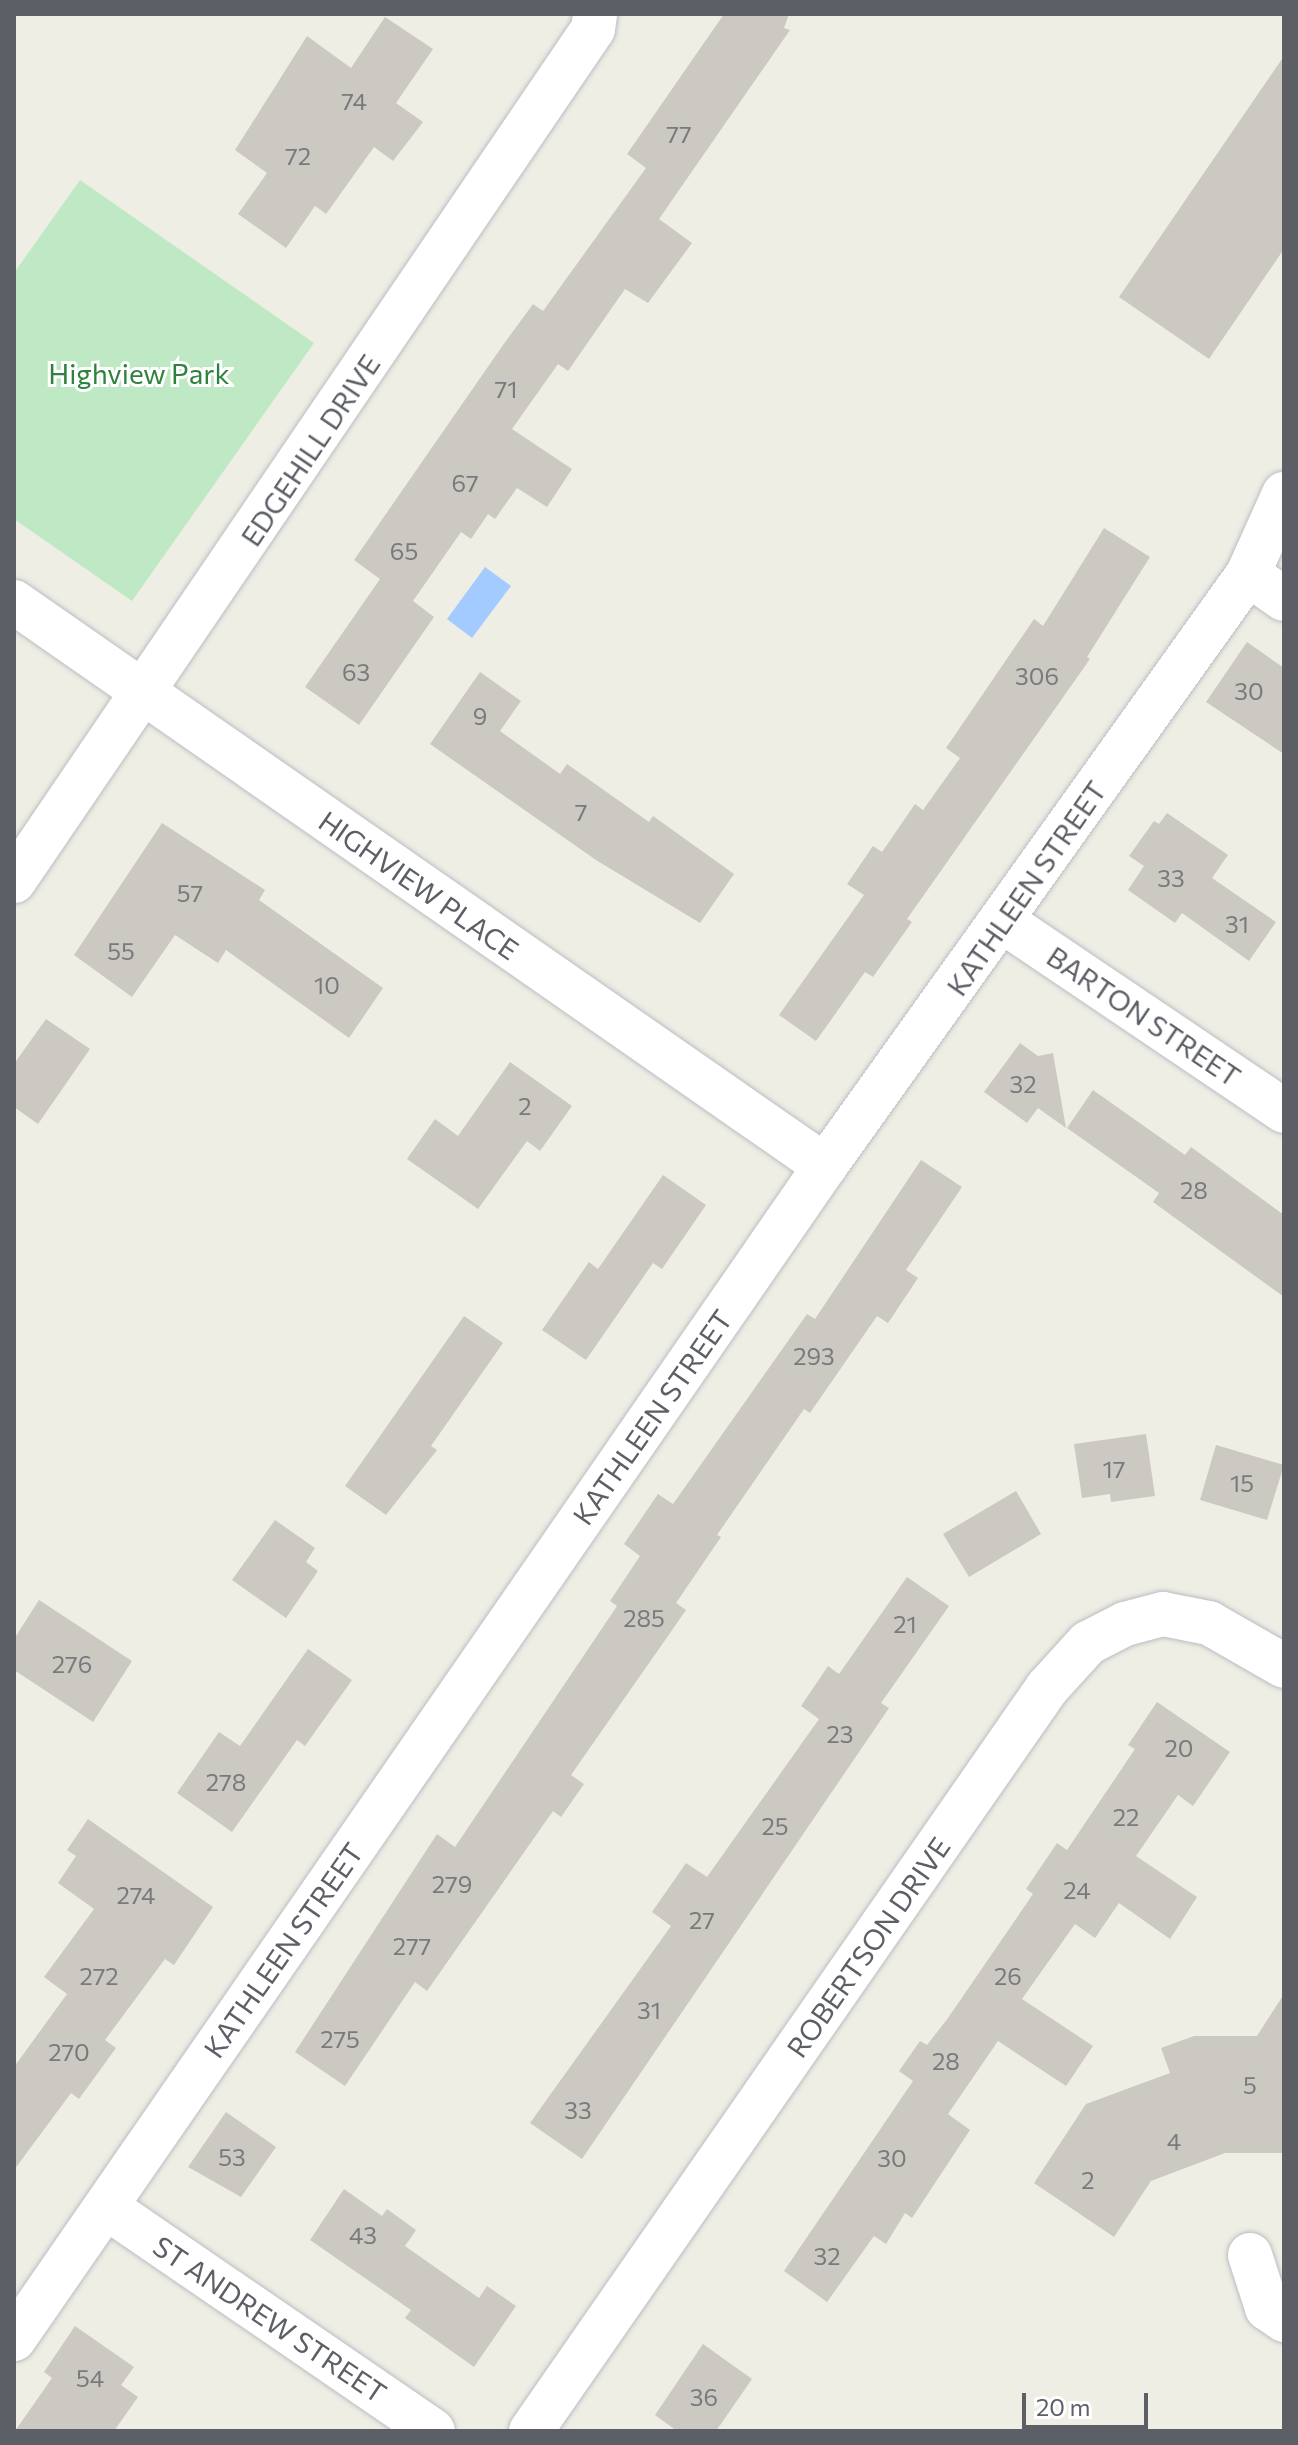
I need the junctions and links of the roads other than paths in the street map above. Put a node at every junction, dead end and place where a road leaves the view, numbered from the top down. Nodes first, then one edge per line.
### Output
1 (595, 14) edge
2 (1284, 494) edge
3 (1248, 574) junction
4 (1284, 599) edge
5 (14, 602) edge
6 (145, 694) junction
7 (14, 881) edge
8 (1004, 922) junction
9 (1284, 1111) edge
10 (825, 1166) junction
11 (1284, 1666) edge
12 (106, 2207) junction
13 (1250, 2255) dead end
14 (1284, 2320) edge
15 (14, 2339) edge
16 (433, 2431) edge
17 (531, 2431) edge

1 - 6 street, EDGEHILL DRIVE
2 - 3 street, KATHLEEN STREET
3 - 4 street
3 - 8 street, KATHLEEN STREET
5 - 6 street, HIGHVIEW PLACE
6 - 7 street, EDGEHILL DRIVE
6 - 10 street, HIGHVIEW PLACE
8 - 9 street, BARTON STREET
8 - 10 street, KATHLEEN STREET
10 - 12 street, KATHLEEN STREET
11 - 17 street, ROBERTSON DRIVE
12 - 15 street, KATHLEEN STREET
12 - 16 street, ST ANDREW STREET
13 - 14 street

